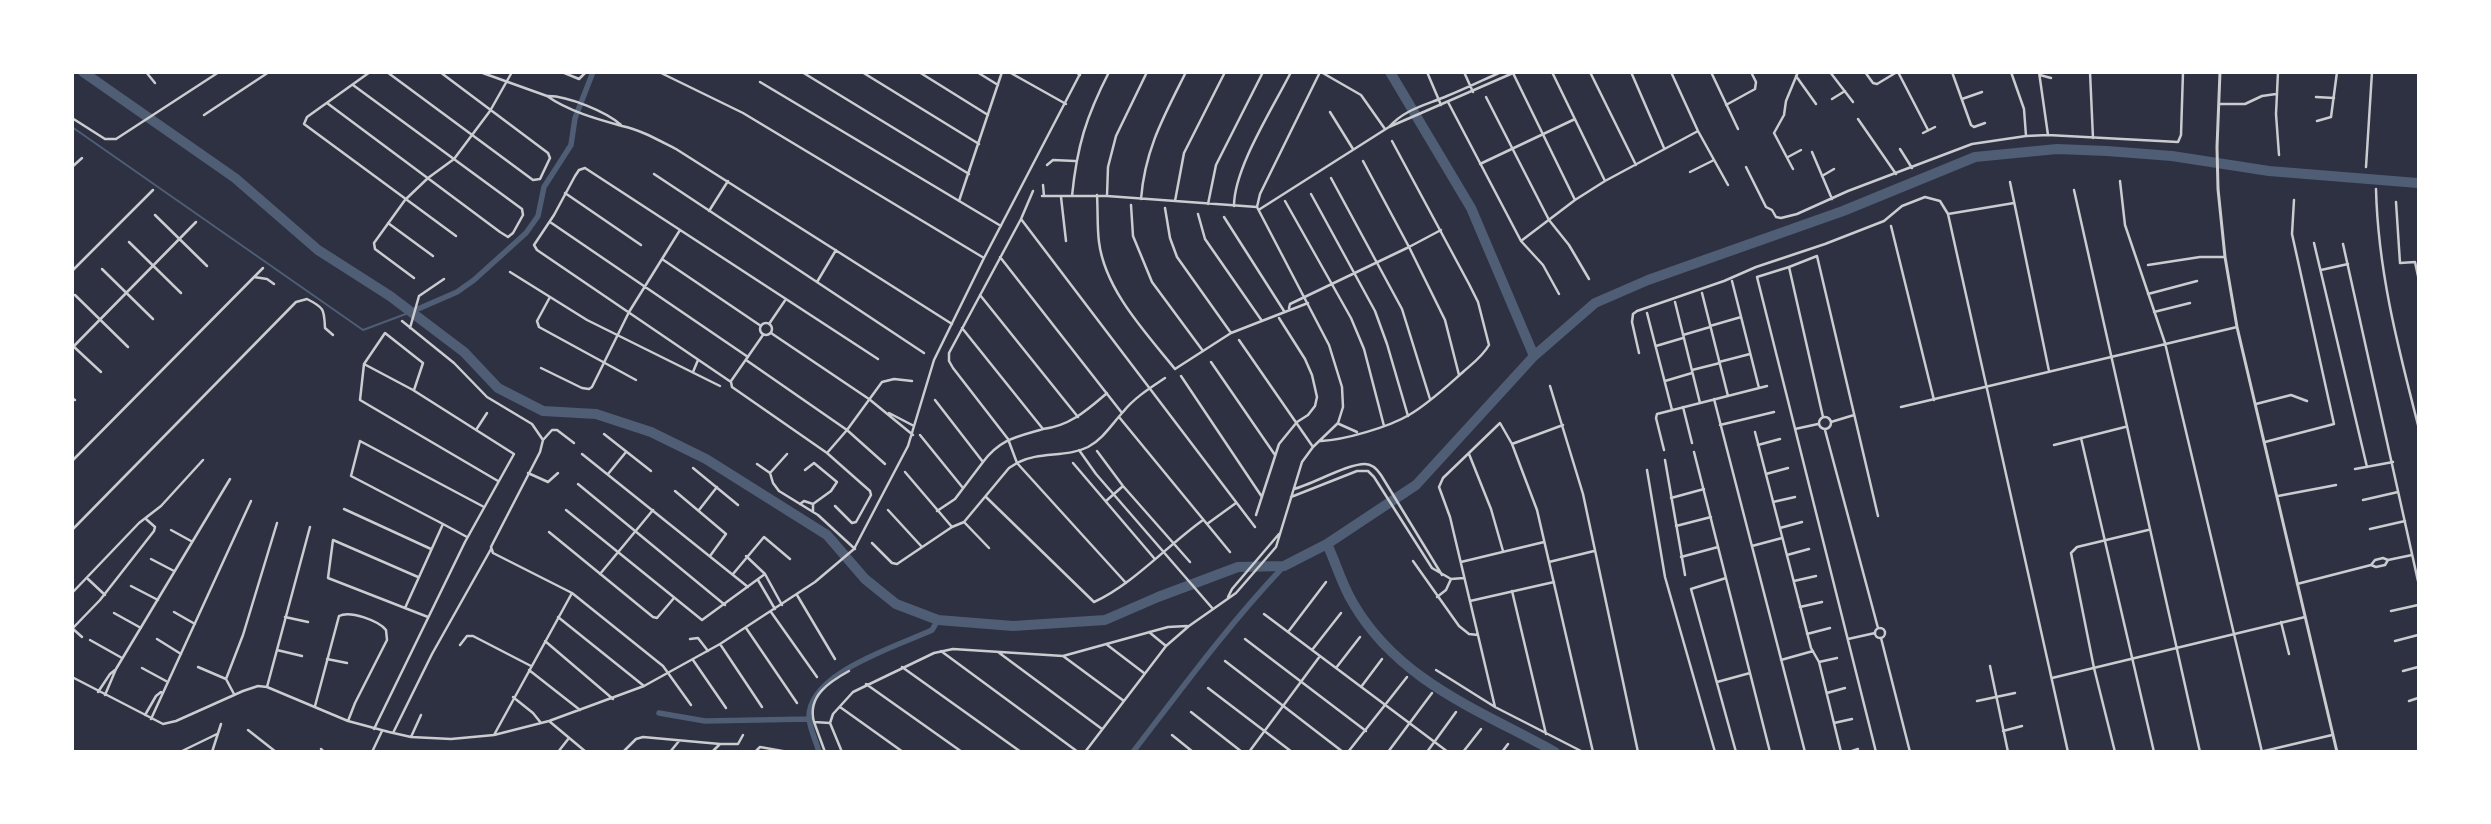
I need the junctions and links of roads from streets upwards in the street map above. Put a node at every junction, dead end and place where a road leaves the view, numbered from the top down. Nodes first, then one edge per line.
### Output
1 (146, 72) edge
2 (219, 72) edge
3 (269, 72) edge
4 (370, 72) edge
5 (387, 72) edge
6 (440, 72) edge
7 (480, 72) edge
8 (512, 72) edge
9 (562, 72) edge
10 (586, 72) edge
11 (659, 72) edge
12 (802, 72) edge
13 (862, 72) edge
14 (919, 72) edge
15 (977, 72) edge
16 (1002, 72) edge
17 (1009, 72) edge
18 (1076, 72) edge
19 (1109, 72) edge
20 (1147, 72) edge
21 (1186, 72) edge
22 (1225, 72) edge
23 (1264, 72) edge
24 (1291, 72) edge
25 (1320, 72) edge
26 (1427, 72) edge
27 (1464, 72) edge
28 (1501, 72) edge
29 (1552, 72) edge
30 (1590, 72) edge
31 (1632, 72) edge
32 (1671, 72) edge
33 (1711, 72) edge
34 (1751, 72) edge
35 (1830, 72) edge
36 (1865, 72) edge
37 (1897, 72) edge
38 (2011, 72) edge
39 (2090, 72) edge
40 (2183, 72) edge
41 (2220, 72) edge
42 (2278, 72) edge
43 (2337, 72) edge
44 (2372, 72) edge
45 (1513, 73) edge
46 (1953, 73) edge
47 (1081, 74) edge
48 (1797, 74) edge
49 (2039, 74) edge
50 (1504, 77) junction
51 (2051, 78) dead end
52 (760, 82) dead end
53 (155, 83) dead end
54 (508, 83) junction
55 (353, 85) junction
56 (998, 85) junction
57 (1470, 86) junction
58 (1844, 91) junction
59 (1472, 92) junction
60 (1982, 92) dead end
61 (2276, 94) junction
62 (547, 96) junction
63 (1486, 97) dead end
64 (2316, 97) dead end
65 (2334, 98) junction
66 (1439, 99) junction
67 (1832, 99) dead end
68 (1962, 99) junction
69 (1448, 102) junction
70 (1853, 102) dead end
71 (327, 103) junction
72 (1066, 104) junction
73 (1441, 104) junction
74 (1816, 104) dead end
75 (2219, 104) junction
76 (1726, 105) junction
77 (490, 111) junction
78 (1330, 112) dead end
79 (204, 115) dead end
80 (988, 115) junction
81 (72, 118) edge
82 (1574, 119) junction
83 (1858, 119) dead end
84 (2317, 121) dead end
85 (1986, 123) dead end
86 (622, 126) junction
87 (1389, 127) junction
88 (1935, 127) dead end
89 (1385, 129) junction
90 (1738, 130) dead end
91 (1928, 130) junction
92 (1698, 131) junction
93 (1923, 133) dead end
94 (1542, 134) junction
95 (473, 135) junction
96 (2048, 135) junction
97 (2026, 136) junction
98 (2093, 138) junction
99 (1392, 141) dead end
100 (979, 144) junction
101 (1512, 148) junction
102 (1664, 148) junction
103 (1353, 149) junction
104 (1801, 150) dead end
105 (1900, 150) dead end
106 (1812, 152) dead end
107 (2280, 155) dead end
108 (82, 158) dead end
109 (1788, 158) junction
110 (454, 159) junction
111 (1075, 160) junction
112 (1714, 160) junction
113 (1363, 162) dead end
114 (1480, 164) junction
115 (1047, 165) dead end
116 (1636, 165) junction
117 (72, 167) edge
118 (1746, 167) dead end
119 (2366, 167) dead end
120 (1912, 168) junction
121 (1793, 169) dead end
122 (1834, 170) dead end
123 (1690, 172) dead end
124 (654, 174) dead end
125 (969, 174) junction
126 (1896, 174) junction
127 (1822, 176) junction
128 (428, 178) junction
129 (1332, 178) dead end
130 (1605, 181) junction
131 (2120, 181) dead end
132 (728, 182) junction
133 (2010, 182) dead end
134 (1042, 185) dead end
135 (1728, 186) dead end
136 (2376, 189) dead end
137 (153, 190) dead end
138 (2074, 190) dead end
139 (1033, 191) dead end
140 (565, 194) junction
141 (1311, 194) dead end
142 (1072, 196) junction
143 (1097, 196) junction
144 (1107, 196) junction
145 (1061, 197) junction
146 (1141, 199) junction
147 (1832, 199) junction
148 (405, 200) junction
149 (1575, 200) junction
150 (2294, 200) dead end
151 (959, 201) junction
152 (1176, 201) junction
153 (1285, 201) dead end
154 (2396, 202) dead end
155 (2014, 203) junction
156 (1208, 204) junction
157 (1131, 205) dead end
158 (1234, 206) junction
159 (1165, 208) dead end
160 (1258, 208) junction
161 (708, 211) junction
162 (1198, 214) dead end
163 (1948, 214) junction
164 (154, 215) dead end
165 (1224, 217) dead end
166 (1021, 219) junction
167 (1549, 220) junction
168 (196, 222) dead end
169 (550, 222) junction
170 (388, 223) junction
171 (1002, 226) junction
172 (1891, 226) dead end
173 (680, 230) junction
174 (1441, 230) junction
175 (456, 236) dead end
176 (179, 240) junction
177 (1066, 240) dead end
178 (1521, 241) junction
179 (129, 242) dead end
180 (2314, 243) dead end
181 (2343, 244) dead end
182 (641, 246) dead end
183 (1409, 248) junction
184 (836, 250) junction
185 (433, 256) dead end
186 (1000, 257) junction
187 (2225, 257) junction
188 (984, 258) junction
189 (662, 259) junction
190 (1378, 264) junction
191 (2348, 264) junction
192 (2148, 265) dead end
193 (154, 266) junction
194 (206, 266) dead end
195 (1788, 267) junction
196 (263, 268) dead end
197 (102, 269) dead end
198 (2321, 270) junction
199 (72, 271) edge
200 (510, 272) dead end
201 (1354, 274) junction
202 (2418, 276) edge
203 (254, 277) junction
204 (414, 278) dead end
205 (444, 279) dead end
206 (1589, 279) dead end
207 (1732, 281) dead end
208 (2197, 281) dead end
209 (817, 282) junction
210 (274, 284) dead end
211 (644, 285) junction
212 (1333, 285) junction
213 (181, 292) dead end
214 (127, 293) junction
215 (1702, 293) dead end
216 (1559, 294) dead end
217 (2148, 294) junction
218 (75, 295) dead end
219 (980, 295) junction
220 (1304, 296) junction
221 (550, 297) junction
222 (786, 299) junction
223 (1675, 302) dead end
224 (1308, 303) junction
225 (2190, 303) dead end
226 (1289, 308) junction
227 (1284, 311) junction
228 (628, 312) junction
229 (2154, 312) junction
230 (1647, 313) dead end
231 (1741, 317) junction
232 (1279, 318) dead end
233 (153, 319) dead end
234 (100, 320) junction
235 (402, 321) dead end
236 (1262, 321) junction
237 (769, 324) junction
238 (952, 324) junction
239 (761, 326) junction
240 (1710, 327) junction
241 (2238, 327) junction
242 (410, 328) junction
243 (962, 328) junction
244 (1231, 332) junction
245 (771, 333) junction
246 (333, 334) dead end
247 (617, 335) junction
248 (763, 335) junction
249 (1683, 337) junction
250 (1239, 340) dead end
251 (2165, 343) junction
252 (1656, 346) junction
253 (73, 347) edge
254 (128, 347) dead end
255 (1203, 351) junction
256 (1639, 352) dead end
257 (924, 353) dead end
258 (1750, 354) junction
259 (2110, 356) junction
260 (747, 358) junction
261 (698, 359) junction
262 (878, 359) dead end
263 (604, 362) junction
264 (1210, 362) dead end
265 (1720, 363) junction
266 (364, 364) junction
267 (541, 368) dead end
268 (2049, 371) junction
269 (101, 372) dead end
270 (693, 372) junction
271 (1692, 372) junction
272 (1459, 375) junction
273 (1181, 376) dead end
274 (1165, 378) dead end
275 (636, 380) dead end
276 (912, 381) dead end
277 (1665, 381) junction
278 (731, 382) junction
279 (720, 386) dead end
280 (1550, 386) dead end
281 (1767, 386) dead end
282 (1986, 387) junction
283 (1150, 388) junction
284 (1759, 388) junction
285 (413, 390) junction
286 (1107, 393) junction
287 (1728, 396) junction
288 (869, 399) junction
289 (1430, 399) junction
290 (1714, 399) junction
291 (935, 400) dead end
292 (1934, 400) junction
293 (2307, 401) dead end
294 (1700, 403) junction
295 (2256, 404) junction
296 (1683, 407) junction
297 (1902, 407) dead end
298 (1672, 410) junction
299 (887, 412) junction
300 (1122, 412) junction
301 (1774, 412) dead end
302 (487, 413) dead end
303 (1854, 415) junction
304 (1408, 416) junction
305 (1078, 417) junction
306 (1119, 417) junction
307 (1823, 417) junction
308 (1297, 422) junction
309 (1831, 422) junction
310 (1338, 423) junction
311 (1818, 424) junction
312 (1563, 425) junction
313 (1720, 425) junction
314 (2418, 425) edge
315 (914, 426) junction
316 (1384, 426) junction
317 (2125, 427) junction
318 (1043, 429) junction
319 (476, 430) junction
320 (848, 430) junction
321 (1795, 430) junction
322 (1825, 430) junction
323 (1755, 432) dead end
324 (1358, 433) junction
325 (604, 434) dead end
326 (913, 435) junction
327 (920, 435) dead end
328 (2082, 438) junction
329 (1008, 439) junction
330 (1780, 439) dead end
331 (543, 440) junction
332 (1321, 441) junction
333 (2265, 442) junction
334 (574, 443) dead end
335 (1692, 443) dead end
336 (1512, 444) junction
337 (2054, 444) dead end
338 (1758, 445) junction
339 (1313, 447) junction
340 (1079, 450) junction
341 (1664, 450) dead end
342 (1097, 451) dead end
343 (626, 452) junction
344 (1694, 452) dead end
345 (827, 453) junction
346 (582, 454) dead end
347 (787, 454) dead end
348 (1469, 454) junction
349 (1276, 456) junction
350 (203, 460) dead end
351 (1665, 460) dead end
352 (72, 461) edge
353 (983, 462) junction
354 (2393, 462) junction
355 (1016, 463) junction
356 (1074, 463) dead end
357 (757, 464) dead end
358 (885, 464) dead end
359 (2367, 467) junction
360 (693, 468) dead end
361 (1788, 468) dead end
362 (2355, 469) dead end
363 (805, 470) dead end
364 (1647, 470) dead end
365 (651, 472) dead end
366 (905, 472) dead end
367 (528, 473) junction
368 (558, 473) dead end
369 (770, 473) junction
370 (608, 474) junction
371 (1766, 474) junction
372 (230, 479) dead end
373 (498, 481) junction
374 (578, 484) dead end
375 (2336, 485) dead end
376 (1123, 486) junction
377 (717, 488) junction
378 (964, 488) junction
379 (1294, 488) junction
380 (1704, 489) junction
381 (675, 491) dead end
382 (2398, 492) junction
383 (1114, 494) junction
384 (2278, 496) junction
385 (986, 497) junction
386 (1291, 497) junction
387 (1795, 497) dead end
388 (1262, 498) junction
389 (1672, 498) junction
390 (2363, 500) dead end
391 (252, 501) dead end
392 (1106, 502) junction
393 (1773, 502) junction
394 (1236, 503) junction
395 (800, 504) junction
396 (813, 504) junction
397 (738, 505) dead end
398 (835, 506) dead end
399 (484, 507) junction
400 (344, 509) dead end
401 (566, 510) dead end
402 (653, 510) junction
403 (699, 510) junction
404 (888, 510) dead end
405 (937, 511) junction
406 (813, 512) junction
407 (1256, 515) dead end
408 (1878, 516) dead end
409 (1711, 517) junction
410 (146, 519) junction
411 (1204, 520) junction
412 (964, 522) junction
413 (1802, 522) dead end
414 (2405, 522) junction
415 (277, 523) dead end
416 (442, 524) junction
417 (1207, 524) junction
418 (1676, 526) junction
419 (310, 527) dead end
420 (952, 527) junction
421 (1255, 527) dead end
422 (1780, 528) junction
423 (2370, 529) dead end
424 (72, 530) edge
425 (171, 530) dead end
426 (2148, 530) junction
427 (549, 532) dead end
428 (635, 532) junction
429 (1279, 533) junction
430 (468, 537) junction
431 (1420, 538) junction
432 (1782, 538) junction
433 (2106, 540) junction
434 (191, 541) junction
435 (1414, 541) junction
436 (1544, 542) junction
437 (872, 543) dead end
438 (1173, 543) junction
439 (1752, 546) junction
440 (491, 547) junction
441 (922, 547) junction
442 (1718, 547) junction
443 (989, 548) dead end
444 (431, 549) junction
445 (854, 549) junction
446 (1809, 549) dead end
447 (1163, 550) junction
448 (1594, 551) junction
449 (1230, 552) dead end
450 (1503, 552) junction
451 (617, 553) junction
452 (1787, 555) junction
453 (710, 556) junction
454 (746, 556) junction
455 (1430, 556) junction
456 (2412, 556) junction
457 (1681, 557) junction
458 (1154, 558) junction
459 (151, 559) dead end
460 (790, 559) dead end
461 (1426, 559) junction
462 (2388, 560) junction
463 (1413, 561) dead end
464 (1190, 562) dead end
465 (1461, 562) junction
466 (1549, 562) junction
467 (2371, 564) junction
468 (174, 571) junction
469 (600, 574) junction
470 (733, 574) junction
471 (765, 574) junction
472 (1684, 575) dead end
473 (1443, 576) junction
474 (1816, 576) dead end
475 (418, 577) junction
476 (87, 578) junction
477 (1464, 578) junction
478 (1726, 578) junction
479 (1451, 579) junction
480 (758, 580) junction
481 (1794, 581) junction
482 (2418, 581) edge
483 (1326, 582) dead end
484 (1554, 582) junction
485 (1126, 583) junction
486 (2298, 584) junction
487 (131, 586) dead end
488 (748, 587) junction
489 (1512, 591) junction
490 (572, 593) junction
491 (72, 594) edge
492 (105, 595) junction
493 (797, 595) junction
494 (1437, 597) junction
495 (674, 598) junction
496 (1227, 599) junction
497 (158, 600) junction
498 (1470, 601) junction
499 (1822, 602) dead end
500 (725, 605) junction
501 (782, 605) junction
502 (2418, 605) edge
503 (405, 608) junction
504 (1800, 608) junction
505 (1213, 609) junction
506 (775, 610) junction
507 (2391, 611) dead end
508 (174, 612) dead end
509 (771, 612) junction
510 (114, 613) dead end
511 (1341, 613) dead end
512 (1264, 614) dead end
513 (285, 617) junction
514 (428, 617) junction
515 (558, 617) junction
516 (2305, 617) junction
517 (308, 622) dead end
518 (2281, 622) junction
519 (195, 624) junction
520 (1189, 626) junction
521 (141, 628) junction
522 (746, 628) junction
523 (1830, 628) dead end
524 (1878, 628) junction
525 (73, 629) edge
526 (1149, 632) junction
527 (1288, 632) junction
528 (1875, 632) junction
529 (1808, 634) junction
530 (2235, 634) junction
531 (1478, 635) junction
532 (2418, 635) edge
533 (82, 637) dead end
534 (1360, 637) dead end
535 (1881, 638) junction
536 (157, 639) dead end
537 (690, 639) dead end
538 (1245, 639) dead end
539 (1848, 639) junction
540 (90, 640) dead end
541 (545, 641) junction
542 (2394, 641) dead end
543 (720, 644) junction
544 (1106, 644) junction
545 (460, 645) dead end
546 (1166, 646) junction
547 (2176, 649) junction
548 (277, 650) junction
549 (1312, 650) junction
550 (708, 651) junction
551 (941, 651) junction
552 (997, 651) junction
553 (1813, 651) junction
554 (181, 654) junction
555 (2289, 654) dead end
556 (302, 656) dead end
557 (1063, 656) junction
558 (1320, 656) junction
559 (122, 658) junction
560 (1837, 658) dead end
561 (327, 659) junction
562 (835, 659) dead end
563 (1382, 659) dead end
564 (2133, 659) junction
565 (693, 660) junction
566 (1781, 660) junction
567 (1224, 661) dead end
568 (1818, 662) junction
569 (347, 663) dead end
570 (531, 666) junction
571 (1990, 666) dead end
572 (198, 667) dead end
573 (902, 667) junction
574 (2418, 667) edge
575 (142, 668) dead end
576 (1336, 668) junction
577 (2094, 668) junction
578 (116, 669) junction
579 (529, 670) junction
580 (1436, 670) dead end
581 (2402, 671) dead end
582 (849, 672) dead end
583 (1144, 673) junction
584 (1750, 673) junction
585 (669, 674) junction
586 (72, 677) edge
587 (817, 677) dead end
588 (1407, 677) dead end
589 (2052, 678) junction
590 (226, 679) junction
591 (166, 681) junction
592 (1302, 682) junction
593 (1717, 682) junction
594 (866, 684) junction
595 (644, 686) junction
596 (267, 687) junction
597 (1361, 687) junction
598 (1208, 688) dead end
599 (1845, 688) dead end
600 (98, 692) junction
601 (161, 692) junction
602 (1432, 693) dead end
603 (1826, 693) junction
604 (2014, 693) dead end
605 (234, 694) junction
606 (105, 695) junction
607 (513, 697) junction
608 (1996, 697) junction
609 (2418, 698) edge
610 (613, 699) junction
611 (1124, 700) junction
612 (1977, 701) dead end
613 (2409, 701) dead end
614 (797, 703) dead end
615 (691, 705) dead end
616 (1386, 705) junction
617 (315, 706) junction
618 (1283, 706) junction
619 (762, 707) dead end
620 (840, 707) junction
621 (1495, 707) junction
622 (726, 708) dead end
623 (580, 710) junction
624 (1190, 712) dead end
625 (1456, 712) dead end
626 (145, 716) junction
627 (421, 716) dead end
628 (151, 718) junction
629 (1852, 718) dead end
630 (348, 721) junction
631 (549, 721) junction
632 (814, 722) junction
633 (541, 723) junction
634 (830, 723) junction
635 (1410, 723) junction
636 (1834, 723) junction
637 (221, 724) dead end
638 (2022, 726) dead end
639 (374, 729) junction
640 (1102, 729) junction
641 (1481, 729) dead end
642 (248, 730) dead end
643 (382, 730) junction
644 (1264, 731) junction
645 (1366, 731) junction
646 (2003, 731) junction
647 (393, 733) junction
648 (217, 734) junction
649 (1546, 734) junction
650 (494, 735) junction
651 (743, 735) dead end
652 (1172, 735) dead end
653 (2332, 735) junction
654 (412, 736) junction
655 (569, 738) junction
656 (679, 740) junction
657 (1435, 741) junction
658 (720, 744) junction
659 (1508, 744) dead end
660 (321, 748) dead end
661 (1858, 749) dead end
662 (2261, 751) edge
663 (180, 752) edge
664 (212, 752) edge
665 (276, 752) edge
666 (324, 752) edge
667 (372, 752) edge
668 (528, 752) edge
669 (535, 752) edge
670 (558, 752) edge
671 (586, 752) edge
672 (623, 752) edge
673 (670, 752) edge
674 (712, 752) edge
675 (755, 752) edge
676 (788, 752) edge
677 (824, 752) edge
678 (842, 752) edge
679 (903, 752) edge
680 (962, 752) edge
681 (1020, 752) edge
682 (1078, 752) edge
683 (1085, 752) edge
684 (1193, 752) edge
685 (1242, 752) edge
686 (1249, 752) edge
687 (1292, 752) edge
688 (1343, 752) edge
689 (1348, 752) edge
690 (1388, 752) edge
691 (1427, 752) edge
692 (1448, 752) edge
693 (1463, 752) edge
694 (1502, 752) edge
695 (1583, 752) edge
696 (1593, 752) edge
697 (1638, 752) edge
698 (1715, 752) edge
699 (1736, 752) edge
700 (1770, 752) edge
701 (1804, 752) edge
702 (1841, 752) edge
703 (1848, 752) edge
704 (1876, 752) edge
705 (1910, 752) edge
706 (2008, 752) edge
707 (2068, 752) edge
708 (2115, 752) edge
709 (2154, 752) edge
710 (2200, 752) edge
711 (2337, 752) edge

1 - 53 street
2 - 81 street
3 - 79 street
4 - 55 street
5 - 95 street
6 - 77 street
7 - 54 street
8 - 54 street
9 - 10 street
11 - 188 street
12 - 125 street
13 - 100 street
14 - 80 street
15 - 56 street
16 - 56 street
17 - 72 street
18 - 47 street
19 - 111 street
20 - 144 street
21 - 146 street
22 - 152 street
23 - 156 street
24 - 158 street
25 - 89 street
25 - 160 street
26 - 66 street
27 - 57 street
28 - 50 street
28 - 57 street
29 - 82 street
30 - 116 street
31 - 102 street
32 - 92 street
33 - 76 street
34 - 76 street
35 - 58 street
36 - 37 street
37 - 91 street
38 - 97 street
39 - 98 street
40 - 98 street
41 - 75 street
42 - 61 street
43 - 65 street
44 - 119 street
45 - 50 street
45 - 94 street
46 - 68 street
47 - 72 street
48 - 74 street
48 - 109 street
49 - 51 street
49 - 96 street
50 - 59 street
52 - 151 street
54 - 62 street
54 - 77 street
55 - 71 street
55 - 110 street
56 - 80 street
57 - 59 street
57 - 66 street
58 - 67 street
58 - 70 street
59 - 69 street
60 - 68 street
61 - 75 street
61 - 107 street
62 - 86 street
62 - 86 street
63 - 101 street
64 - 65 street
65 - 84 street
66 - 73 street
66 - 87 street
68 - 85 street
69 - 73 street
69 - 114 street
71 - 128 street
71 - 148 street
72 - 171 street
73 - 87 street
75 - 187 street
76 - 90 street
77 - 95 street
77 - 95 street
78 - 103 street
80 - 100 street
82 - 94 street
82 - 130 street
83 - 126 street
86 - 132 street
87 - 89 street
88 - 91 street
89 - 103 street
91 - 93 street
92 - 102 street
92 - 112 street
94 - 101 street
94 - 149 street
95 - 110 street
96 - 97 street
96 - 98 street
97 - 120 street
99 - 174 street
100 - 125 street
101 - 114 street
101 - 167 street
102 - 116 street
103 - 160 street
104 - 109 street
105 - 120 street
106 - 127 street
108 - 117 street
109 - 121 street
110 - 128 street
110 - 128 street
111 - 115 street
111 - 142 street
112 - 123 street
112 - 135 street
113 - 183 street
114 - 178 street
116 - 130 street
118 - 147 street
120 - 126 street
122 - 127 street
124 - 161 street
125 - 151 street
126 - 147 street
127 - 147 street
128 - 148 street
129 - 190 street
130 - 149 street
131 - 217 street
132 - 161 street
132 - 184 street
133 - 155 street
134 - 145 street
136 - 314 street
137 - 199 street
138 - 259 street
139 - 166 street
140 - 169 street
140 - 173 street
140 - 182 street
141 - 201 street
142 - 143 street
142 - 145 street
143 - 144 street
143 - 255 street
144 - 146 street
145 - 177 street
146 - 152 street
148 - 170 street
148 - 175 street
149 - 167 street
150 - 333 street
151 - 171 street
152 - 156 street
153 - 212 street
154 - 202 street
155 - 163 street
155 - 268 street
156 - 158 street
157 - 255 street
158 - 160 street
159 - 244 street
160 - 220 street
161 - 209 street
162 - 236 street
163 - 256 street
163 - 282 street
164 - 176 street
165 - 227 street
166 - 186 street
166 - 283 street
167 - 178 street
167 - 206 street
168 - 176 street
169 - 211 street
169 - 228 street
170 - 185 street
170 - 204 street
171 - 188 street
172 - 292 street
173 - 189 street
173 - 222 street
174 - 183 street
174 - 272 street
176 - 193 street
176 - 194 street
178 - 216 street
179 - 193 street
180 - 198 street
181 - 191 street
183 - 190 street
183 - 272 street
184 - 209 street
184 - 238 street
186 - 219 street
186 - 286 street
187 - 192 street
187 - 241 street
188 - 238 street
189 - 211 street
189 - 239 street
190 - 201 street
190 - 289 street
191 - 198 street
191 - 354 street
193 - 213 street
193 - 214 street
195 - 303 street
195 - 307 street
195 - 321 street
196 - 203 street
197 - 214 street
198 - 359 street
200 - 221 street
201 - 212 street
201 - 304 street
203 - 210 street
203 - 352 street
205 - 242 street
207 - 231 street
208 - 217 street
209 - 257 street
211 - 228 street
211 - 260 street
212 - 220 street
212 - 316 street
214 - 233 street
214 - 234 street
215 - 240 street
217 - 229 street
218 - 234 street
219 - 243 street
219 - 305 street
220 - 224 street
220 - 226 street
221 - 247 street
221 - 263 street
222 - 237 street
222 - 262 street
223 - 249 street
224 - 226 street
224 - 310 street
225 - 229 street
226 - 227 street
227 - 236 street
228 - 247 street
228 - 261 street
229 - 251 street
230 - 252 street
231 - 240 street
231 - 258 street
232 - 308 street
234 - 253 street
234 - 254 street
235 - 242 street
236 - 244 street
237 - 239 street
237 - 245 street
238 - 315 street
239 - 248 street
240 - 249 street
240 - 265 street
241 - 251 street
241 - 295 street
242 - 331 street
243 - 318 street
243 - 329 street
244 - 255 street
245 - 248 street
245 - 288 street
246 - 424 street
247 - 263 street
247 - 270 street
248 - 260 street
249 - 252 street
249 - 271 street
250 - 308 street
251 - 259 street
251 - 530 street
252 - 277 street
253 - 269 street
258 - 265 street
258 - 284 street
259 - 268 street
259 - 317 street
260 - 278 street
260 - 320 street
261 - 270 street
261 - 278 street
263 - 267 street
263 - 275 street
264 - 349 street
265 - 271 street
265 - 287 street
266 - 285 street
266 - 285 street
266 - 373 street
268 - 282 street
270 - 279 street
271 - 277 street
271 - 294 street
272 - 289 street
273 - 388 street
274 - 283 street
276 - 288 street
277 - 298 street
278 - 345 street
280 - 312 street
281 - 284 street
282 - 292 street
282 - 589 street
283 - 300 street
283 - 394 street
284 - 287 street
285 - 319 street
286 - 300 street
286 - 305 street
287 - 290 street
288 - 299 street
288 - 320 street
289 - 304 street
290 - 294 street
290 - 313 street
291 - 353 street
292 - 297 street
293 - 295 street
294 - 296 street
295 - 333 street
296 - 298 street
296 - 335 street
298 - 341 street
299 - 315 street
299 - 326 street
300 - 306 street
301 - 313 street
302 - 319 street
303 - 309 street
303 - 408 street
304 - 316 street
305 - 318 street
306 - 340 street
306 - 411 street
307 - 309 street
307 - 311 street
308 - 339 street
308 - 349 street
309 - 322 street
310 - 324 street
310 - 332 street
311 - 321 street
311 - 322 street
312 - 336 street
312 - 448 street
313 - 439 street
315 - 326 street
316 - 324 street
317 - 328 street
317 - 426 street
318 - 329 street
319 - 373 street
320 - 345 street
320 - 358 street
321 - 539 street
322 - 524 street
323 - 338 street
324 - 332 street
325 - 343 street
326 - 445 street
327 - 378 street
328 - 337 street
328 - 433 street
329 - 353 street
329 - 355 street
330 - 338 street
331 - 334 street
331 - 367 street
332 - 339 street
333 - 384 street
336 - 348 street
336 - 436 street
338 - 371 street
339 - 379 street
340 - 355 street
340 - 383 street
342 - 376 street
343 - 365 street
343 - 370 street
344 - 380 street
345 - 398 street
346 - 370 street
347 - 369 street
348 - 450 street
348 - 465 street
349 - 388 street
350 - 410 street
351 - 389 street
353 - 378 street
354 - 359 street
354 - 382 street
355 - 385 street
355 - 485 street
356 - 392 street
357 - 369 street
359 - 362 street
360 - 377 street
361 - 371 street
363 - 396 street
364 - 698 street
366 - 405 street
367 - 368 street
367 - 440 street
369 - 395 street
370 - 402 street
371 - 393 street
372 - 434 street
373 - 399 street
374 - 428 street
375 - 384 street
376 - 383 street
376 - 438 street
377 - 397 street
377 - 403 street
378 - 405 street
379 - 386 street
379 - 431 street
380 - 389 street
380 - 409 street
381 - 403 street
382 - 390 street
382 - 414 street
383 - 392 street
383 - 447 street
384 - 486 street
385 - 412 street
385 - 485 street
386 - 429 street
386 - 435 street
387 - 393 street
388 - 407 street
389 - 418 street
391 - 519 street
392 - 458 street
393 - 422 street
394 - 417 street
394 - 421 street
395 - 396 street
395 - 406 street
396 - 406 street
399 - 416 street
399 - 430 street
400 - 444 street
401 - 451 street
402 - 428 street
402 - 453 street
403 - 453 street
404 - 441 street
405 - 420 street
406 - 445 street
409 - 418 street
409 - 442 street
410 - 476 street
410 - 492 street
411 - 417 street
411 - 438 street
412 - 420 street
412 - 443 street
413 - 422 street
414 - 423 street
414 - 456 street
415 - 590 street
416 - 430 street
416 - 444 street
417 - 449 street
418 - 457 street
419 - 513 street
420 - 441 street
422 - 432 street
425 - 434 street
426 - 433 street
426 - 547 street
427 - 469 street
428 - 451 street
428 - 500 street
429 - 496 street
429 - 496 street
430 - 514 street
431 - 435 street
431 - 455 street
432 - 439 street
432 - 452 street
433 - 564 street
433 - 577 street
434 - 468 street
435 - 461 street
436 - 450 street
436 - 466 street
437 - 441 street
438 - 447 street
438 - 464 street
439 - 566 street
440 - 490 street
440 - 647 street
442 - 457 street
442 - 478 street
444 - 475 street
445 - 493 street
446 - 452 street
447 - 458 street
447 - 505 street
448 - 466 street
448 - 697 street
450 - 465 street
451 - 469 street
451 - 495 street
452 - 481 street
453 - 470 street
454 - 460 street
454 - 470 street
454 - 471 street
455 - 461 street
455 - 473 street
456 - 462 street
456 - 482 street
457 - 472 street
458 - 485 street
459 - 468 street
461 - 473 street
462 - 467 street
462 - 467 street
463 - 494 street
465 - 477 street
466 - 484 street
467 - 486 street
468 - 497 street
469 - 495 street
470 - 488 street
471 - 480 street
471 - 501 street
473 - 479 street
474 - 481 street
475 - 503 street
475 - 503 street
476 - 491 street
476 - 492 street
477 - 479 street
477 - 498 street
478 - 584 street
478 - 593 street
479 - 494 street
480 - 488 street
480 - 506 street
481 - 504 street
483 - 527 street
484 - 489 street
484 - 696 street
486 - 516 street
487 - 497 street
488 - 500 street
489 - 498 street
489 - 649 street
490 - 515 street
490 - 585 street
492 - 525 street
493 - 501 street
493 - 562 street
494 - 531 street
495 - 500 street
496 - 505 street
497 - 521 street
498 - 531 street
499 - 504 street
501 - 506 street
502 - 507 street
503 - 514 street
504 - 529 street
505 - 520 street
506 - 509 street
508 - 519 street
509 - 522 street
509 - 587 street
510 - 521 street
511 - 549 street
512 - 527 street
513 - 517 street
513 - 548 street
514 - 639 street
515 - 541 street
515 - 595 street
516 - 518 street
516 - 653 street
518 - 530 street
518 - 555 street
519 - 554 street
520 - 526 street
520 - 546 street
521 - 559 street
522 - 543 street
522 - 614 street
523 - 529 street
524 - 528 street
524 - 535 street
525 - 533 street
526 - 544 street
526 - 546 street
527 - 549 street
528 - 535 street
528 - 539 street
529 - 553 street
530 - 547 street
530 - 662 street
531 - 621 street
532 - 542 street
534 - 576 street
535 - 705 street
536 - 554 street
537 - 550 street
538 - 592 street
539 - 704 street
540 - 559 street
541 - 570 street
541 - 610 street
543 - 550 street
543 - 619 street
544 - 557 street
544 - 583 street
545 - 570 street
546 - 583 street
547 - 564 street
547 - 710 street
548 - 556 street
548 - 596 street
549 - 558 street
550 - 565 street
551 - 552 street
551 - 573 street
551 - 682 street
552 - 557 street
552 - 640 street
553 - 566 street
553 - 568 street
554 - 591 street
557 - 611 street
558 - 576 street
558 - 592 street
559 - 578 street
560 - 568 street
561 - 569 street
561 - 617 street
561 - 630 street
563 - 597 street
564 - 577 street
564 - 709 street
565 - 585 street
565 - 622 street
566 - 701 street
567 - 618 street
568 - 603 street
570 - 579 street
571 - 608 street
572 - 590 street
573 - 594 street
573 - 681 street
574 - 581 street
575 - 591 street
576 - 597 street
577 - 589 street
577 - 708 street
578 - 600 street
578 - 606 street
579 - 607 street
579 - 623 street
580 - 621 street
582 - 632 street
583 - 611 street
584 - 593 street
584 - 700 street
585 - 595 street
585 - 615 street
586 - 600 street
588 - 616 street
589 - 707 street
590 - 605 street
591 - 601 street
592 - 618 street
592 - 645 street
593 - 699 street
594 - 620 street
594 - 680 street
595 - 610 street
596 - 605 street
596 - 617 street
597 - 616 street
598 - 644 street
599 - 603 street
600 - 606 street
601 - 626 street
601 - 628 street
602 - 635 street
603 - 636 street
604 - 608 street
605 - 628 street
606 - 626 street
607 - 633 street
607 - 650 street
608 - 612 street
608 - 646 street
609 - 613 street
610 - 623 street
611 - 640 street
616 - 635 street
616 - 645 street
617 - 630 street
618 - 644 street
618 - 688 street
620 - 634 street
620 - 679 street
621 - 649 street
623 - 631 street
624 - 685 street
625 - 657 street
626 - 628 street
627 - 654 street
629 - 636 street
630 - 639 street
631 - 633 street
631 - 655 street
632 - 634 street
632 - 677 street
633 - 650 street
634 - 678 street
635 - 657 street
635 - 690 street
636 - 702 street
637 - 648 street
638 - 646 street
639 - 643 street
640 - 683 street
641 - 693 street
642 - 665 street
643 - 647 street
643 - 667 street
644 - 686 street
644 - 687 street
645 - 689 street
646 - 706 street
647 - 654 street
648 - 663 street
648 - 664 street
649 - 695 street
650 - 654 street
651 - 658 street
652 - 684 street
653 - 662 street
653 - 711 street
655 - 670 street
655 - 671 street
656 - 658 street
656 - 672 street
656 - 673 street
657 - 691 street
657 - 692 street
658 - 674 street
659 - 694 street
660 - 666 street
661 - 703 street
668 - 669 street
675 - 676 street

